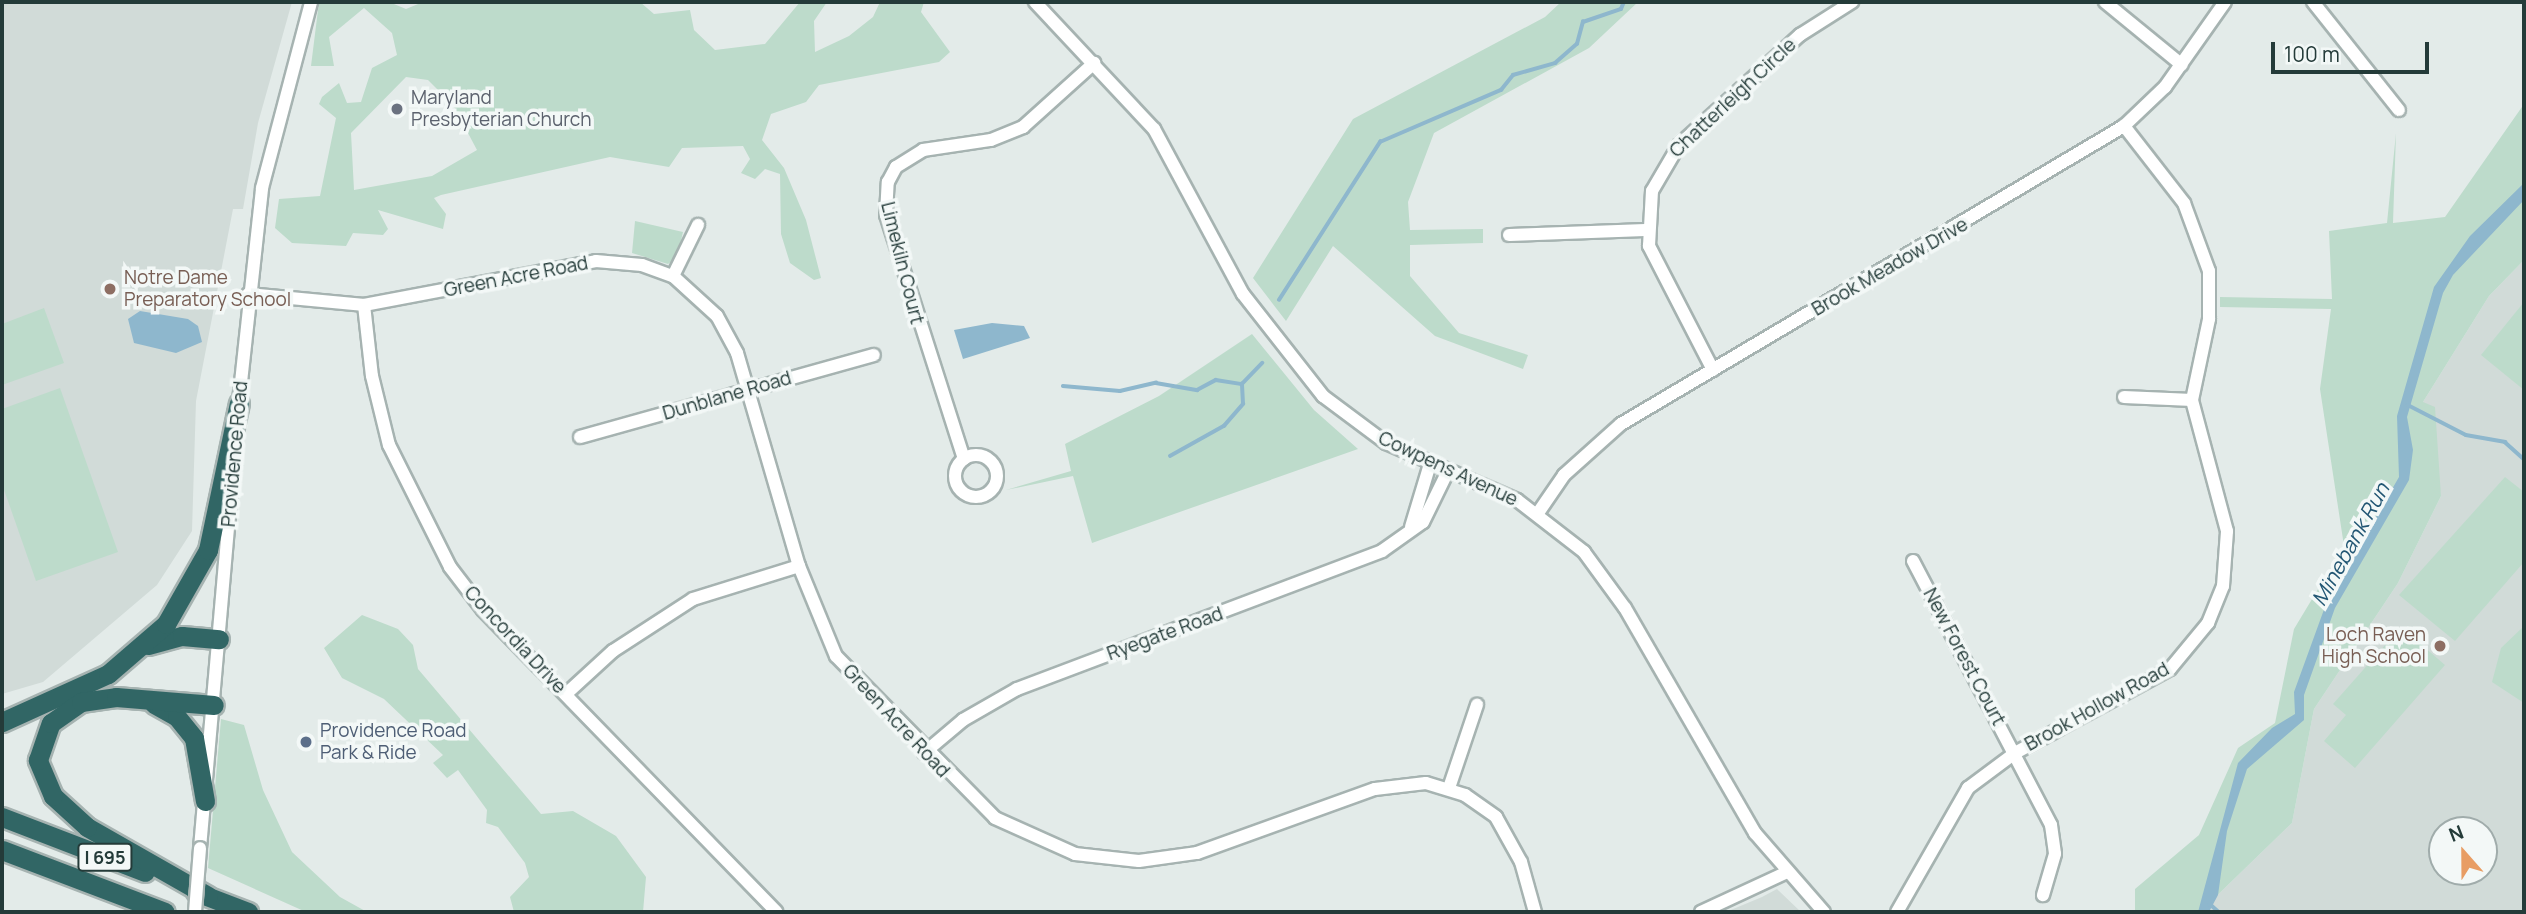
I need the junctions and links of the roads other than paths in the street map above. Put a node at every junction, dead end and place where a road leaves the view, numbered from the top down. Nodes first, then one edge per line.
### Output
1 (311, 2) edge
2 (1035, 2) edge
3 (1852, 2) edge
4 (2105, 2) edge
5 (2225, 2) edge
6 (2313, 2) edge
7 (1830, 7) edge
8 (1094, 63) junction
9 (2182, 65) junction
10 (2399, 110) dead end
11 (2124, 127) junction
12 (698, 225) dead end
13 (1646, 230) junction
14 (1509, 235) dead end
15 (673, 276) junction
16 (248, 294) junction
17 (364, 305) junction
18 (874, 355) dead end
19 (1713, 370) junction
20 (748, 390) junction
21 (2124, 397) dead end
22 (2192, 400) junction
23 (239, 402) junction
24 (580, 438) dead end
25 (964, 458) dead end
26 (1430, 464) junction
27 (1448, 471) junction
28 (1538, 513) junction
29 (1411, 527) junction
30 (1913, 561) dead end
31 (799, 566) junction
32 (219, 639) junction
33 (148, 645) junction
34 (566, 694) junction
35 (146, 701) junction
36 (214, 705) junction
37 (1477, 705) dead end
38 (2, 722) edge
39 (924, 753) junction
40 (2015, 754) junction
41 (1449, 788) junction
42 (205, 801) junction
43 (2, 817) edge
44 (2, 850) edge
45 (1785, 873) junction
46 (2043, 894) dead end
47 (208, 896) junction
48 (164, 912) edge
49 (195, 912) edge
50 (248, 912) edge
51 (777, 912) edge
52 (1535, 912) edge
53 (1701, 912) edge
54 (1824, 912) edge
55 (1897, 912) edge

1 - 16 street, Providence Road
2 - 8 street, Cowpens Avenue
3 - 7 street, Chatterleigh Circle
4 - 9 street
5 - 9 street, Brook Meadow Drive
6 - 10 street
7 - 13 street, Chatterleigh Circle
8 - 25 street, Limekiln Court
8 - 26 street, Cowpens Avenue
9 - 11 street, Brook Meadow Drive
11 - 19 street, Brook Meadow Drive
11 - 22 street, Brook Hollow Road
12 - 15 street
13 - 14 street
13 - 19 street
15 - 17 street, Green Acre Road
15 - 20 street, Green Acre Road
16 - 17 street, Green Acre Road
16 - 23 street, Providence Road
17 - 34 street, Concordia Drive
18 - 20 street, Dunblane Road
19 - 28 street, Brook Meadow Drive
20 - 24 street, Dunblane Road
20 - 31 street, Green Acre Road
21 - 22 street
22 - 40 street, Brook Hollow Road
23 - 32 street, Providence Road
23 - 33 highway
26 - 27 street, Cowpens Avenue
26 - 29 street
27 - 28 street, Cowpens Avenue
27 - 29 street, Ryegate Road
28 - 45 street, Cowpens Avenue
29 - 39 street, Ryegate Road
30 - 40 street, New Forest Court
31 - 34 street
31 - 39 street, Green Acre Road
32 - 33 highway
32 - 36 street, Providence Road
33 - 38 highway
34 - 51 street, Concordia Drive
35 - 36 highway
35 - 42 highway
35 - 47 highway
36 - 42 street, Providence Road
37 - 41 street
39 - 41 street, Green Acre Road
40 - 46 street, New Forest Court
40 - 55 street, Brook Hollow Road
41 - 52 street, Green Acre Road
42 - 49 street, Providence Road, bridge
43 - 47 highway, I 695
44 - 48 highway, I 695
45 - 53 street
45 - 54 street, Cowpens Avenue
47 - 50 highway, I 695

